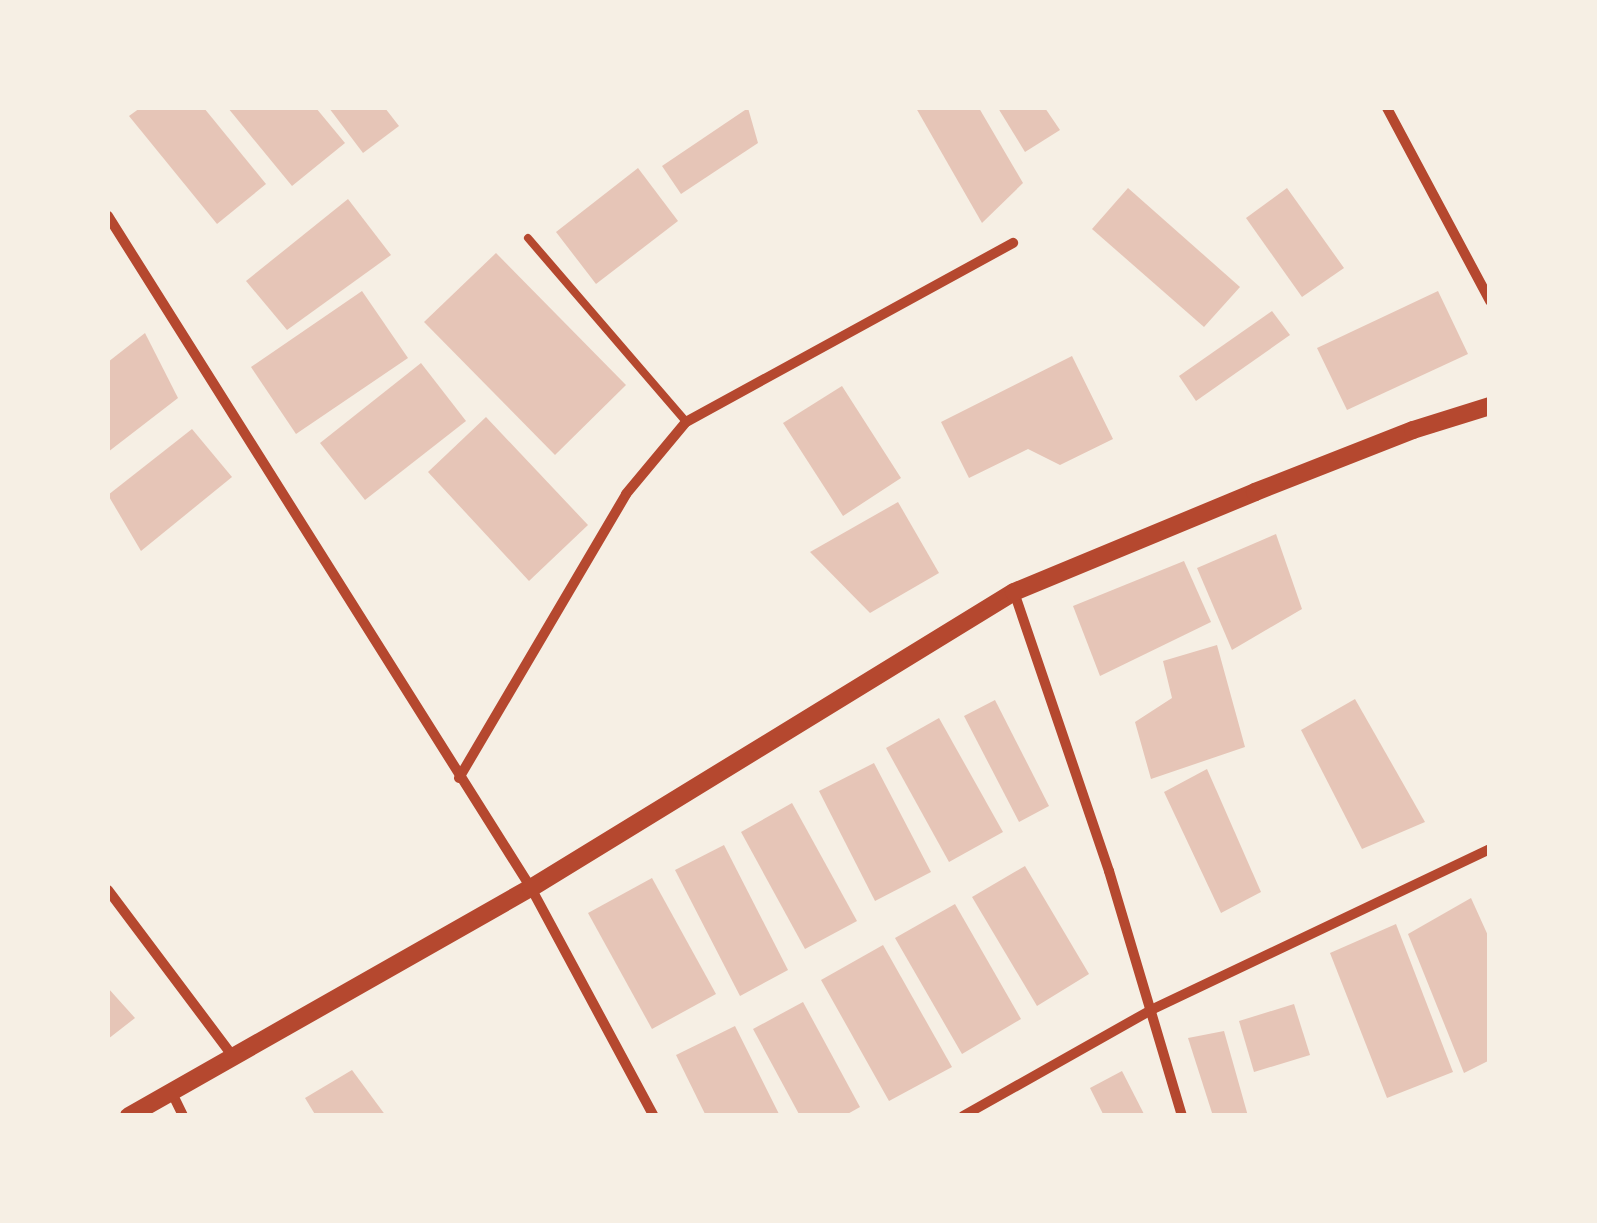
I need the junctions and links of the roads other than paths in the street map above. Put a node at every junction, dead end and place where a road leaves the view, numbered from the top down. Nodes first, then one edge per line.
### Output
1 (1387, 108) edge
2 (108, 216) edge
3 (528, 238) dead end
4 (1012, 243) dead end
5 (1490, 301) edge
6 (1490, 406) edge
7 (686, 422) junction
8 (1014, 592) junction
9 (459, 778) junction
10 (1490, 849) edge
11 (530, 888) junction
12 (108, 890) edge
13 (1153, 1009) junction
14 (231, 1054) junction
15 (171, 1091) junction
16 (128, 1116) edge
17 (183, 1116) edge
18 (654, 1116) edge
19 (963, 1116) edge
20 (1182, 1116) edge

1 - 5 street
2 - 9 street
3 - 7 lane
4 - 7 street
6 - 8 street
7 - 9 street
8 - 11 street
8 - 13 street
9 - 11 street
10 - 13 street
11 - 14 street
11 - 18 street
12 - 14 street
13 - 19 street
13 - 20 street
14 - 15 street
15 - 16 street
15 - 17 street

